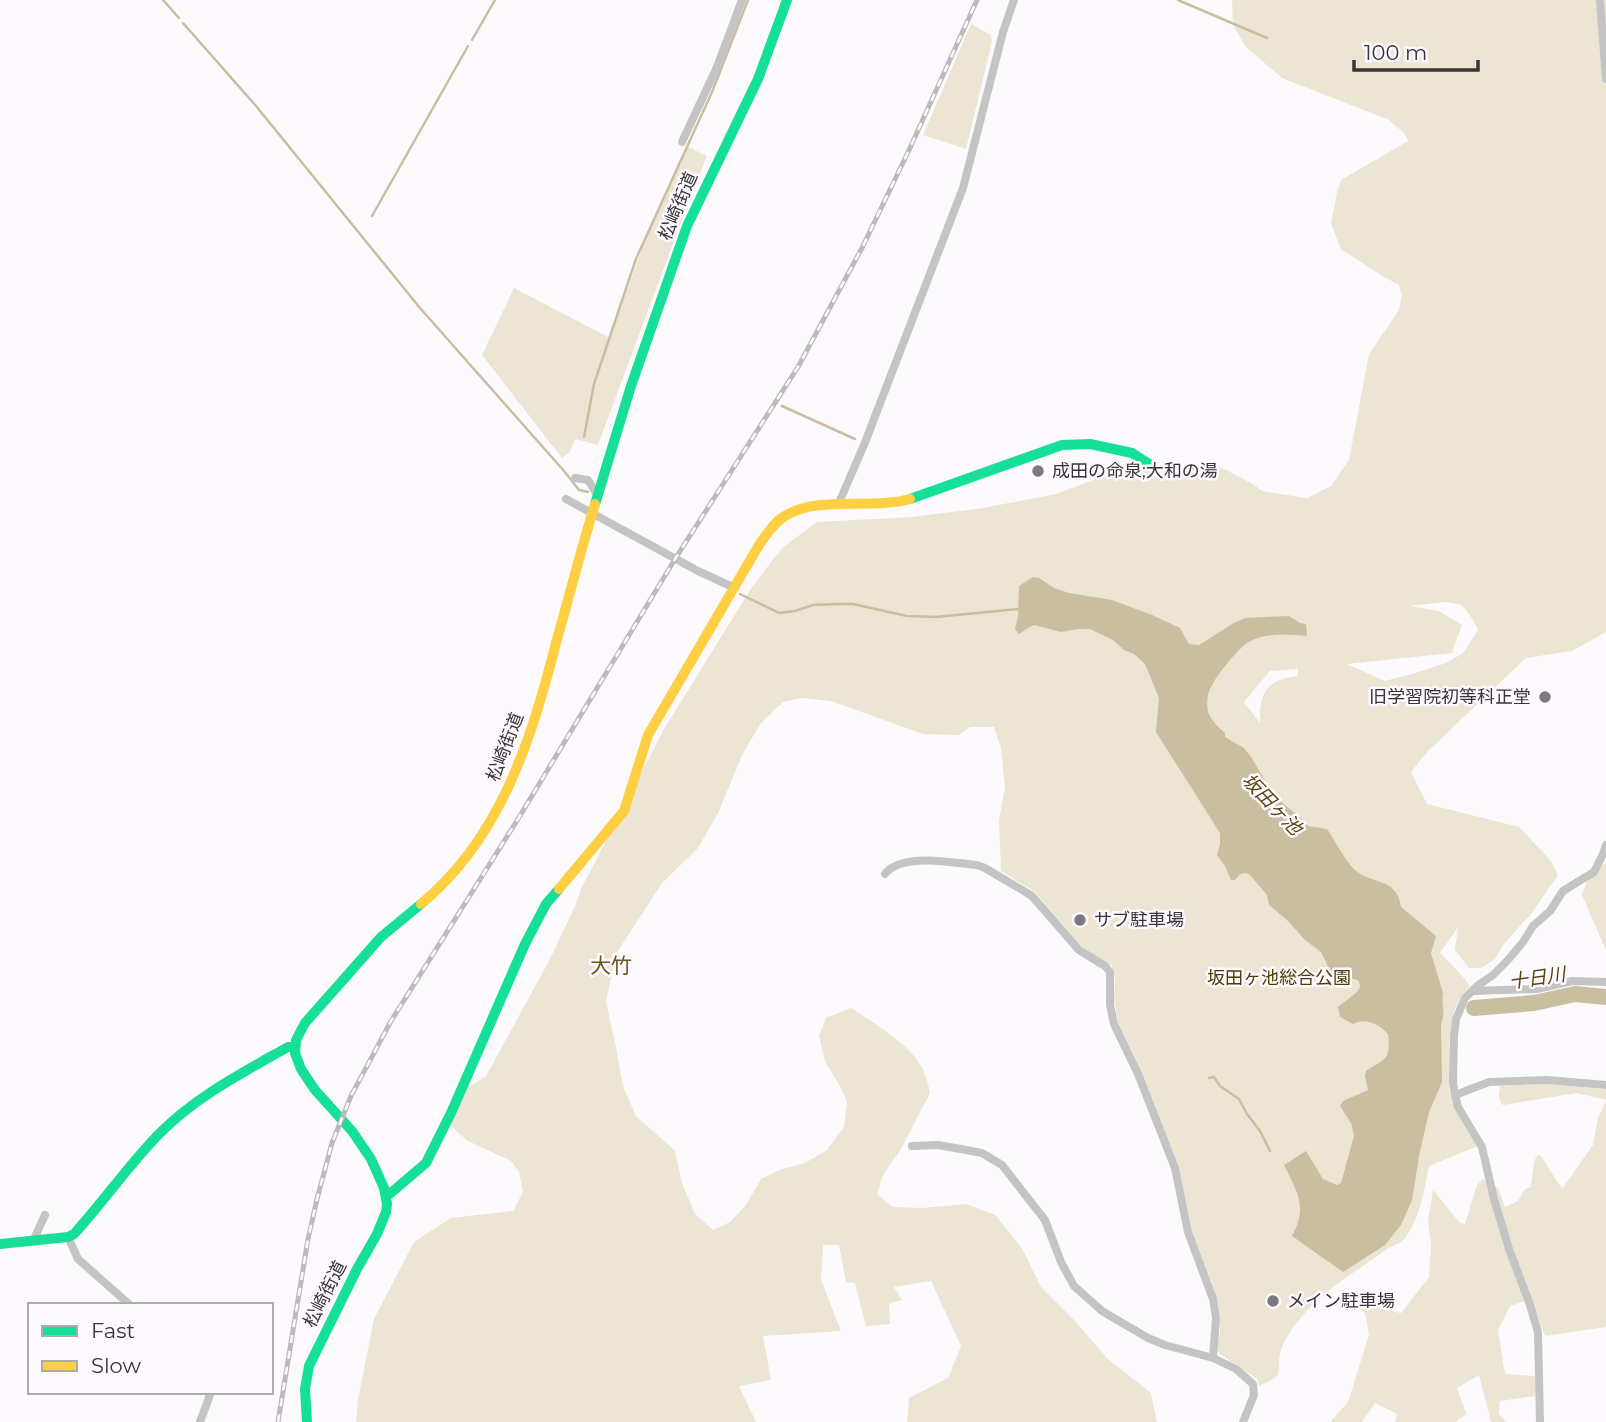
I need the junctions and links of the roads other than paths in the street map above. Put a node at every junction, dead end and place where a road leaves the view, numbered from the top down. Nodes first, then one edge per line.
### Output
1 (742, 0) edge
2 (787, 0) edge
3 (1014, 0) edge
4 (1600, 0) edge
5 (1606, 79) edge
6 (682, 142) dead end
7 (1149, 464) dead end
8 (575, 478) dead end
9 (598, 496) junction
10 (566, 499) dead end
11 (838, 505) junction
12 (592, 514) junction
13 (735, 588) junction
14 (1606, 845) edge
15 (885, 874) dead end
16 (1606, 982) edge
17 (1473, 991) junction
18 (295, 1047) junction
19 (1606, 1085) edge
20 (1455, 1096) junction
21 (912, 1146) dead end
22 (386, 1197) junction
23 (45, 1215) dead end
24 (68, 1237) junction
25 (34, 1239) junction
26 (0, 1244) edge
27 (128, 1303) edge
28 (1213, 1358) junction
29 (210, 1394) edge
30 (200, 1422) edge
31 (307, 1422) edge
32 (1243, 1422) edge
33 (1540, 1422) edge

1 - 6 street
2 - 9 main road, 松崎街道
3 - 11 street
4 - 5 street
7 - 11 main road
8 - 9 street
9 - 12 main road, 松崎街道
10 - 12 street
11 - 13 main road
12 - 13 street
12 - 18 main road, 松崎街道
13 - 22 main road
14 - 17 street
15 - 28 street
16 - 17 street
17 - 20 street
18 - 22 main road
18 - 24 main road
19 - 20 street
20 - 33 street
21 - 28 street
22 - 31 main road, 松崎街道
23 - 25 street
24 - 25 main road
24 - 27 street
25 - 26 main road
28 - 32 street
29 - 30 street

